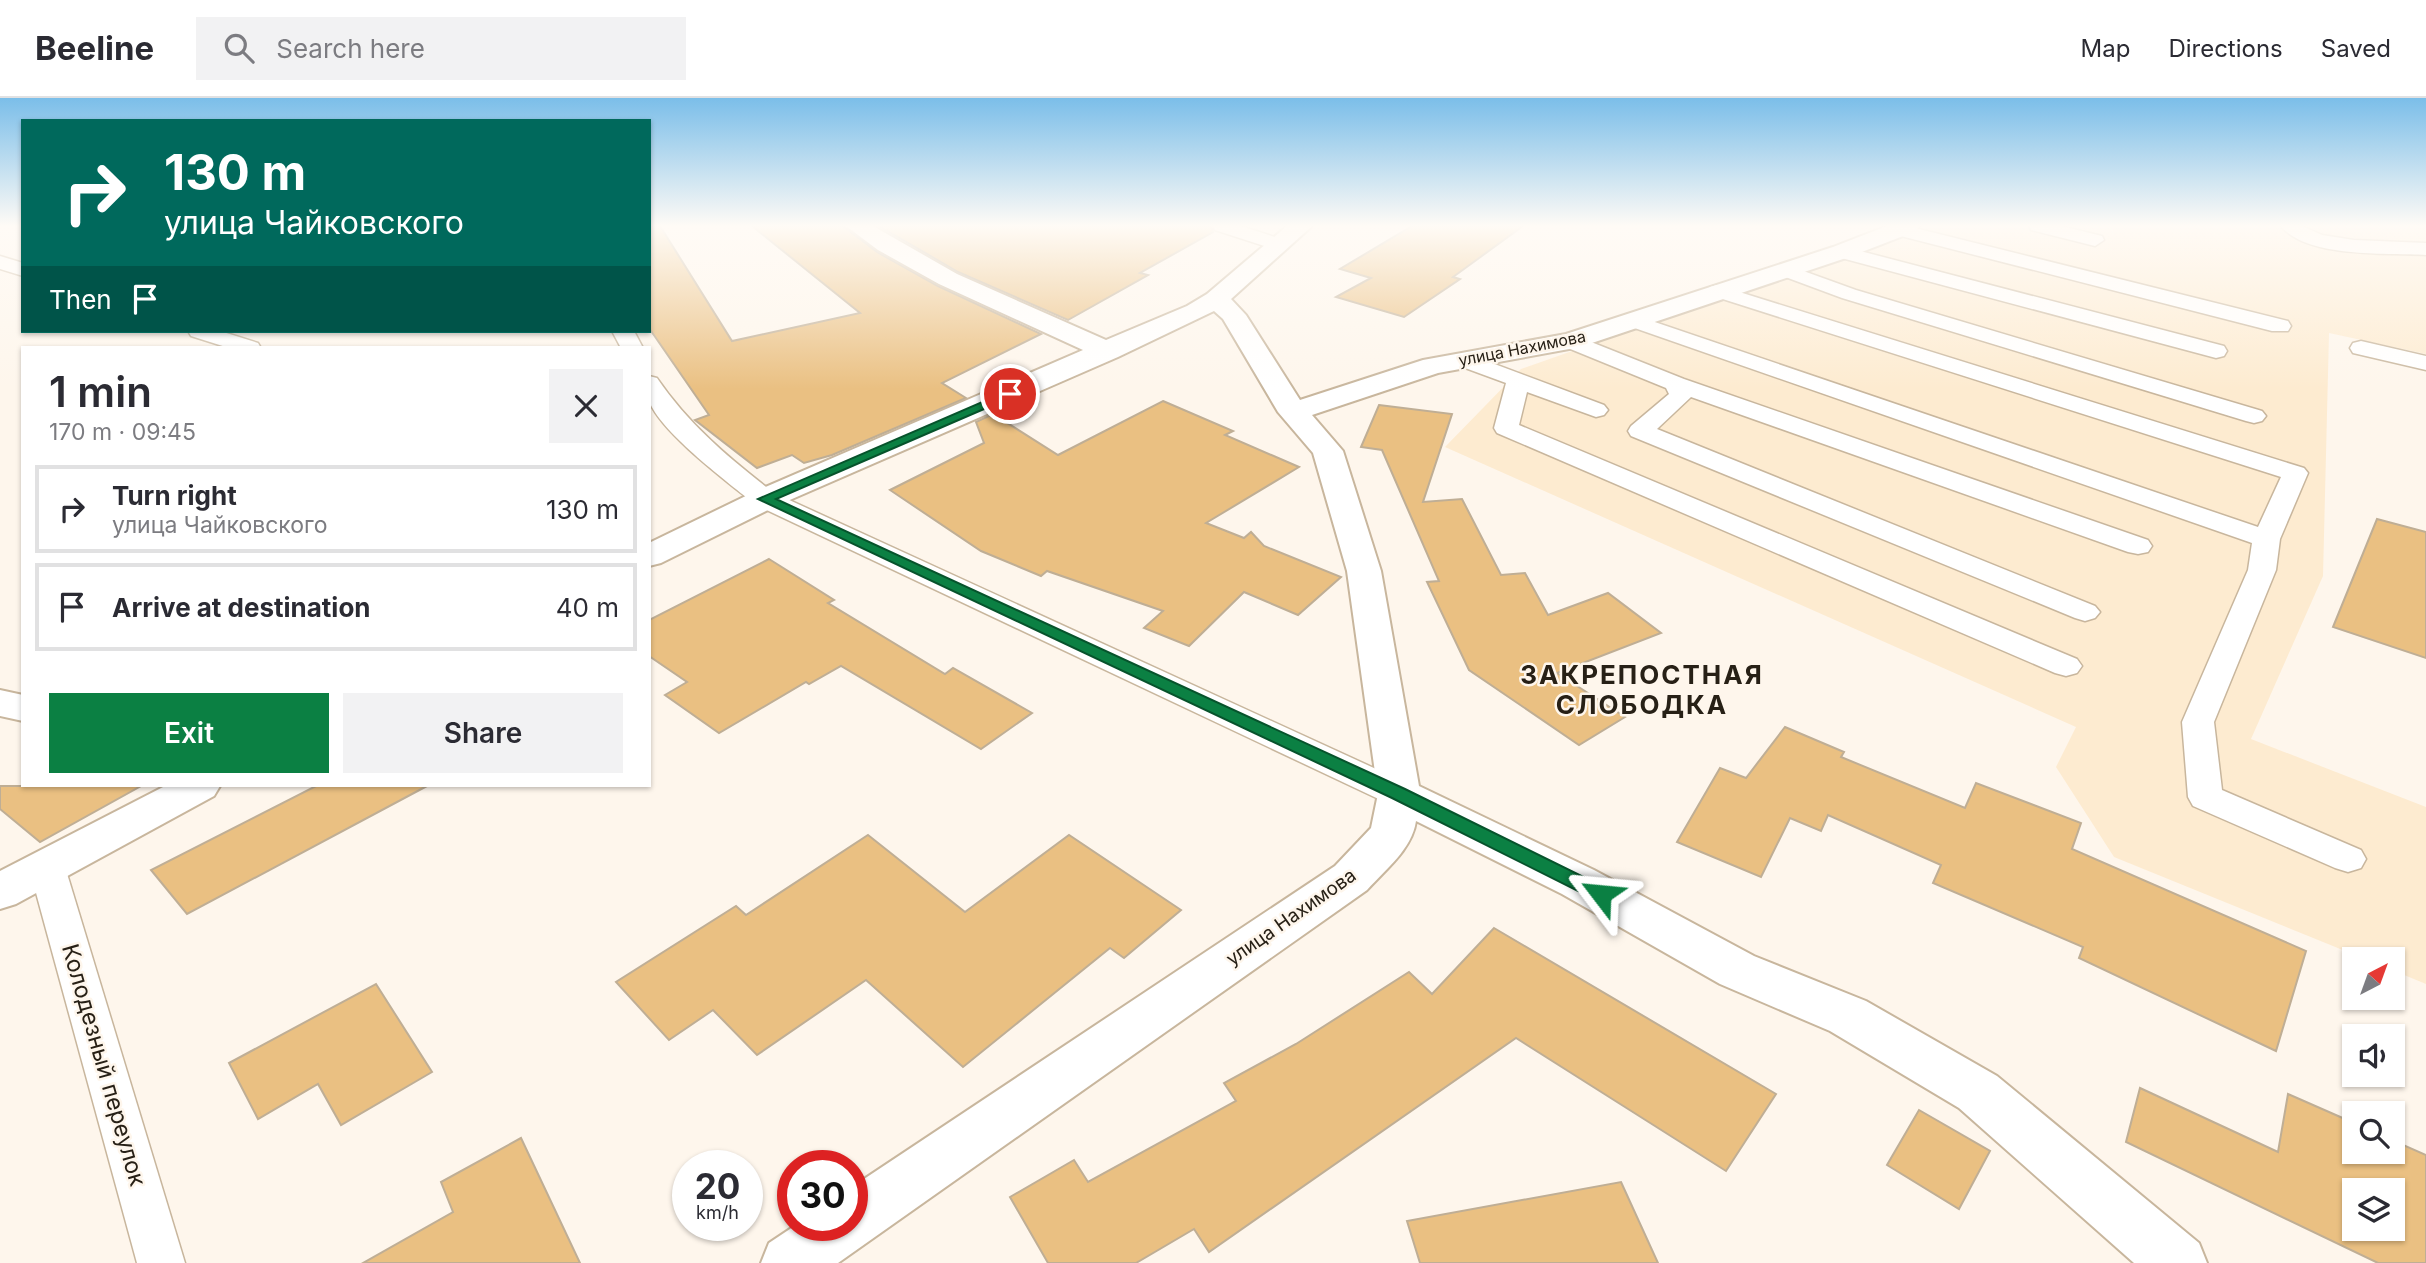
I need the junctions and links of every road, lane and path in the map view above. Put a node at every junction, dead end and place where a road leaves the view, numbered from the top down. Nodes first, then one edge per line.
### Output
1 (949, 280) edge
2 (1238, 280) edge
3 (1751, 280) edge
4 (1813, 280) edge
5 (1949, 280) edge
6 (2105, 280) edge
7 (1717, 291) junction
8 (1216, 299) junction
9 (1633, 321) junction
10 (2280, 326) dead end
11 (205, 333) edge
12 (1571, 341) junction
13 (244, 346) edge
14 (2361, 348) dead end
15 (2216, 351) dead end
16 (1108, 352) junction
17 (1465, 360) junction
18 (2426, 363) edge
19 (1518, 380) junction
20 (1676, 384) junction
21 (651, 387) edge
22 (1596, 410) dead end
23 (1293, 412) junction
24 (2254, 416) dead end
25 (765, 499) junction
26 (2266, 539) junction
27 (2138, 546) dead end
28 (651, 555) edge
29 (2085, 612) dead end
30 (2066, 666) dead end
31 (0, 703) edge
32 (21, 708) edge
33 (197, 787) edge
34 (1399, 794) junction
35 (2348, 859) dead end
36 (47, 867) junction
37 (0, 892) edge
38 (868, 1209) edge
39 (821, 1241) edge
40 (161, 1263) edge
41 (789, 1263) edge
42 (2178, 1263) edge

1 - 16 street
2 - 8 street
3 - 7 street, улица Нахимова
4 - 24 lane
5 - 15 lane
6 - 10 lane
7 - 9 street, улица Нахимова
7 - 26 lane
8 - 16 street
8 - 23 street, улица Нахимова
9 - 12 street, улица Нахимова
9 - 26 lane
11 - 13 lane
12 - 17 street, улица Нахимова
12 - 20 lane
14 - 18 lane
16 - 25 street
17 - 19 lane
17 - 23 street, улица Нахимова
19 - 22 lane
19 - 30 lane
20 - 27 lane
20 - 29 lane
21 - 25 lane
23 - 34 street, улица Нахимова
25 - 28 street
25 - 34 lane
26 - 35 lane
31 - 32 street
33 - 36 street
34 - 38 street, улица Нахимова
34 - 42 street
36 - 37 street
36 - 40 lane, Колодезный переулок
39 - 41 street

